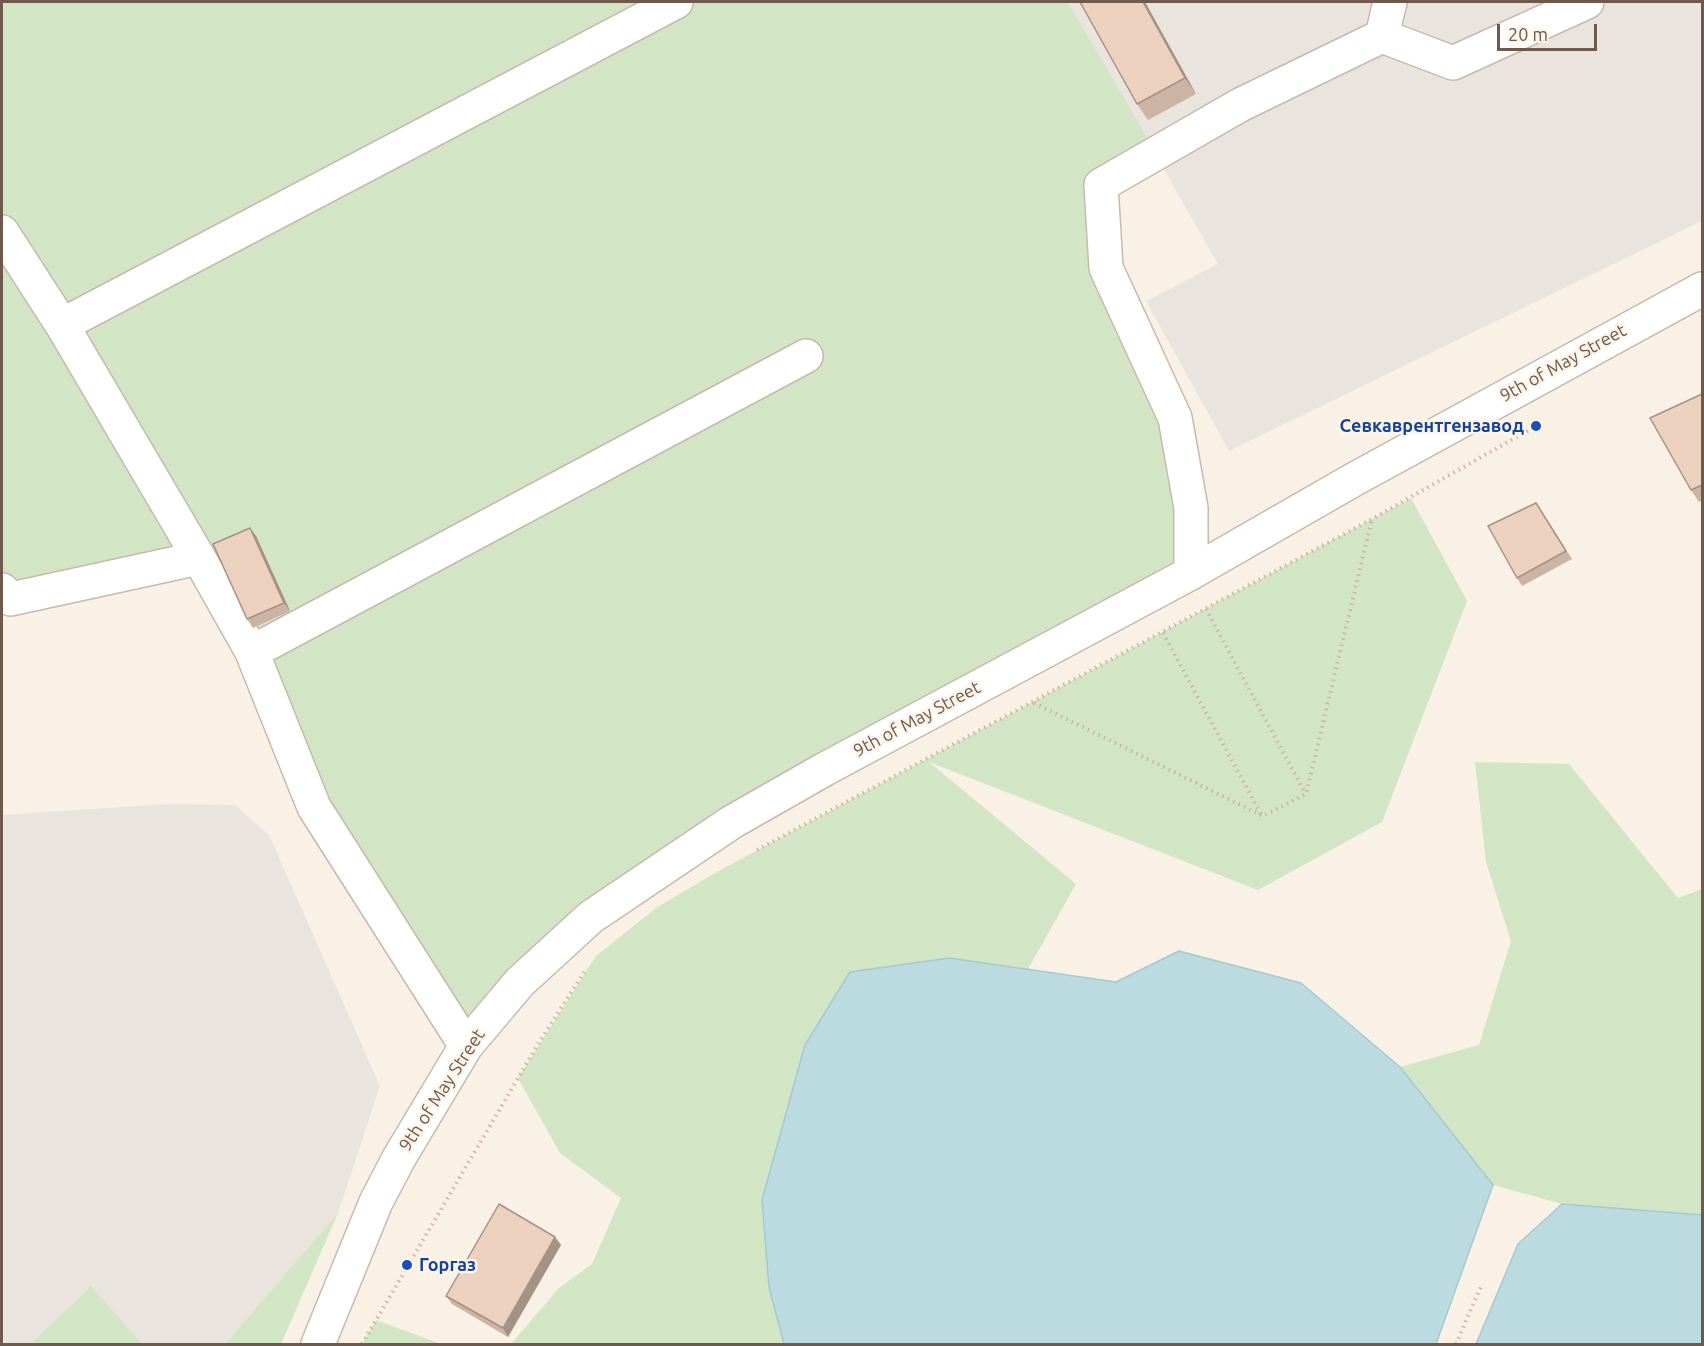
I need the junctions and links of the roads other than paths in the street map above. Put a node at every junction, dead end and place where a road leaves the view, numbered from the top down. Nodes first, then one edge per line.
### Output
1 (676, 2) edge
2 (1390, 2) edge
3 (1587, 2) edge
4 (1382, 36) junction
5 (2, 232) edge
6 (1702, 289) edge
7 (62, 325) junction
8 (806, 356) dead end
9 (199, 558) junction
10 (1191, 573) junction
11 (2, 590) edge
12 (252, 652) junction
13 (466, 1046) junction
14 (318, 1344) edge

1 - 7 street
2 - 4 street
3 - 4 street
4 - 10 street
5 - 7 street
6 - 10 street, 9th of May Street
7 - 9 street
8 - 12 street
9 - 11 street
9 - 12 street
10 - 13 street, 9th of May Street
12 - 13 street
13 - 14 street, 9th of May Street

